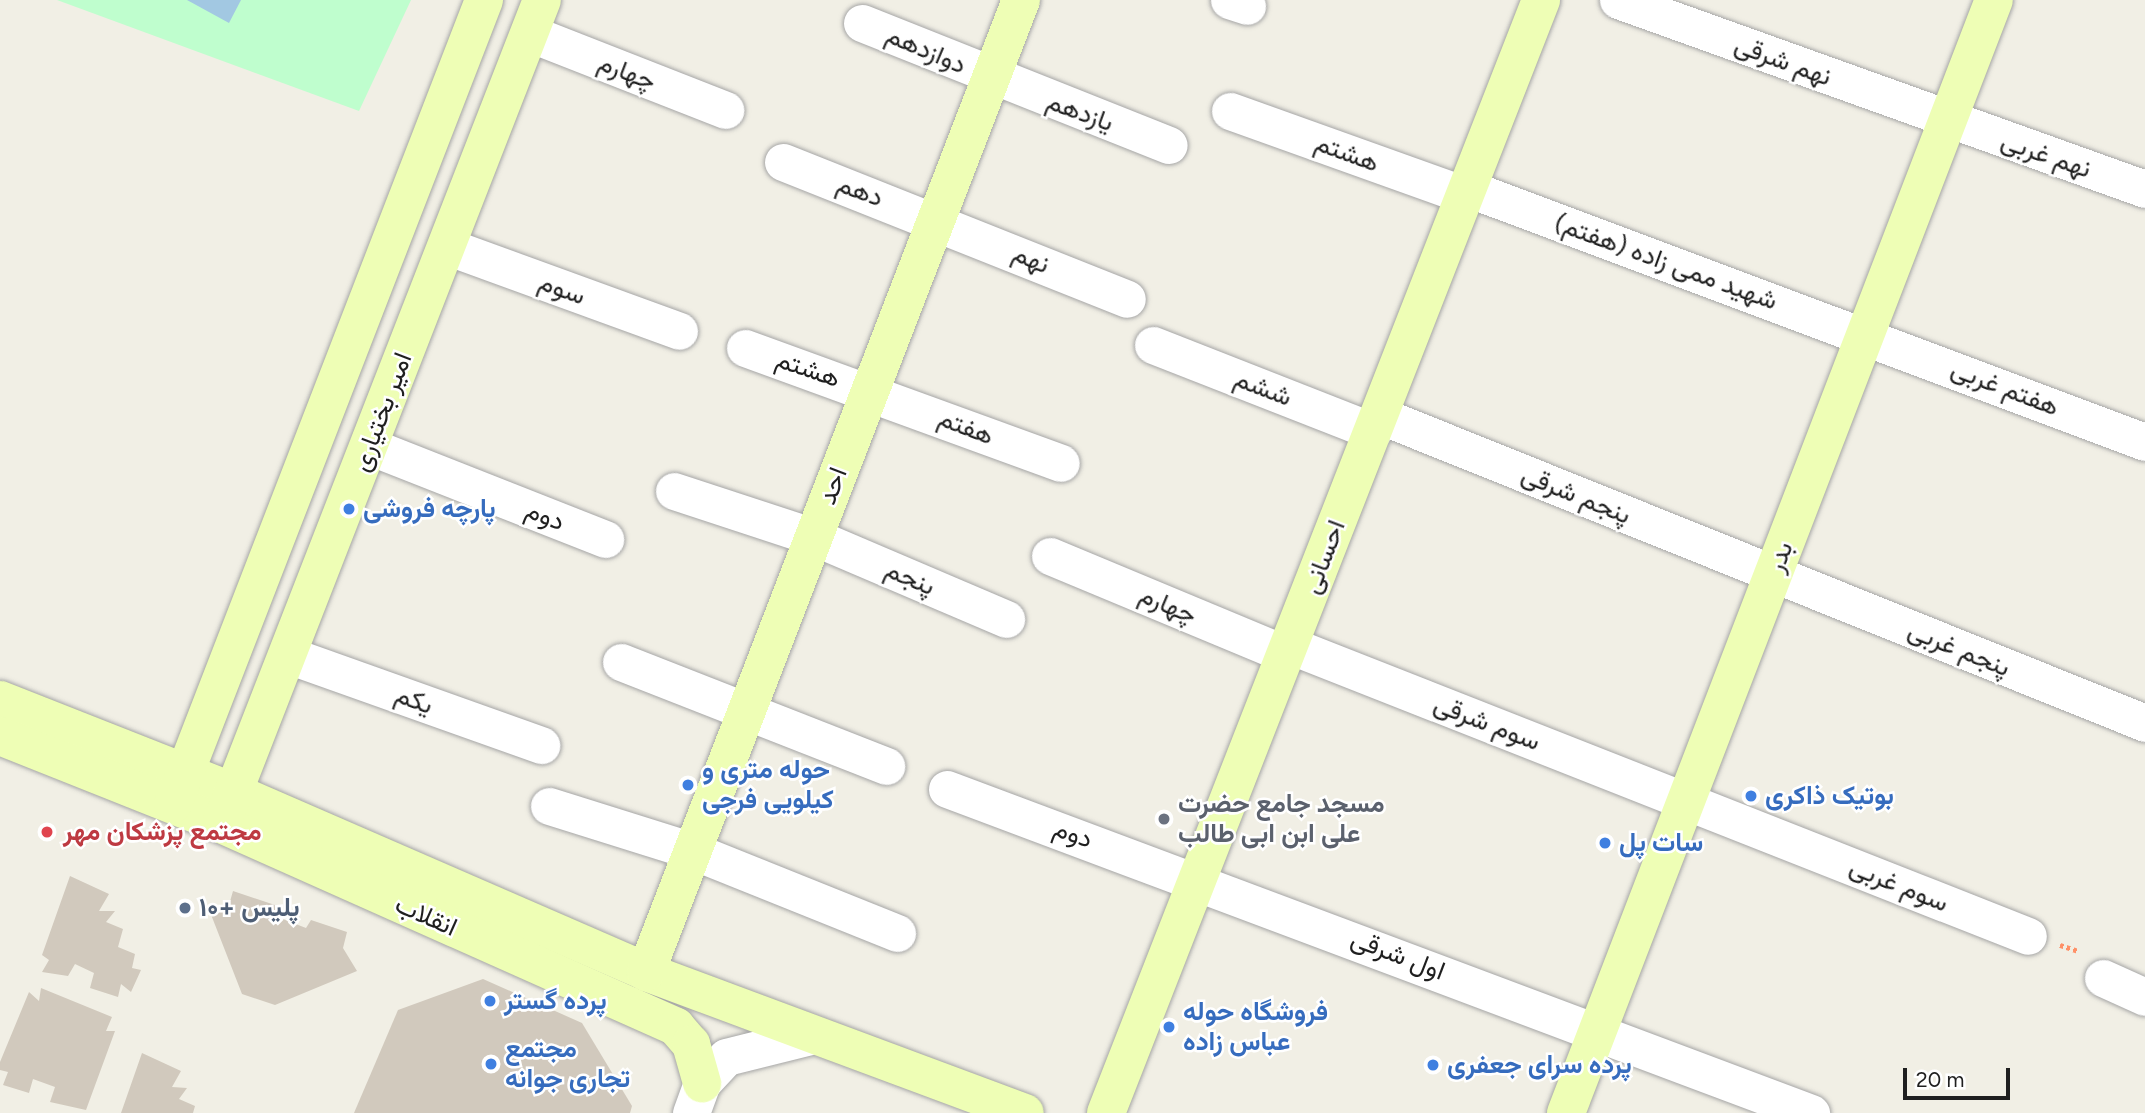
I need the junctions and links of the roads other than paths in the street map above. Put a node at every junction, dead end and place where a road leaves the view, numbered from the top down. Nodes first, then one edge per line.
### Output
1 (484, 0) edge
2 (1021, 0) edge
3 (1541, 0) edge
4 (1618, 0) edge
5 (1994, 0) edge
6 (535, 17) edge
7 (862, 23) dead end
8 (990, 78) junction
9 (725, 110) dead end
10 (1230, 111) dead end
11 (1948, 121) junction
12 (1170, 145) dead end
13 (783, 162) dead end
14 (2145, 189) edge
15 (1466, 192) junction
16 (408, 195) junction
17 (460, 210) junction
18 (936, 219) junction
19 (446, 246) junction
20 (1127, 299) dead end
21 (679, 331) dead end
22 (1865, 335) junction
23 (1153, 345) dead end
24 (745, 348) dead end
25 (870, 390) junction
26 (1376, 423) junction
27 (2145, 442) edge
28 (369, 446) junction
29 (1061, 463) dead end
30 (674, 491) dead end
31 (814, 537) junction
32 (605, 539) dead end
33 (1050, 556) dead end
34 (1773, 574) junction
35 (1006, 619) dead end
36 (1287, 650) junction
37 (288, 655) junction
38 (621, 662) dead end
39 (0, 700) edge
40 (750, 711) junction
41 (2145, 723) edge
42 (0, 736) edge
43 (541, 745) dead end
44 (886, 766) dead end
45 (179, 788) junction
46 (947, 789) dead end
47 (1686, 801) junction
48 (549, 806) dead end
49 (227, 808) junction
50 (693, 851) junction
51 (1198, 879) junction
52 (897, 933) dead end
53 (2028, 936) road end
54 (646, 972) junction
55 (2103, 978) road end
56 (2145, 997) edge
57 (1598, 1031) junction
58 (814, 1035) junction
59 (696, 1098) edge
60 (1025, 1113) edge
61 (1106, 1113) edge
62 (1566, 1113) edge
63 (1811, 1113) edge

1 - 16 street, امیر بختیاری
2 - 8 street, احد
3 - 15 street, احسانی
4 - 11 street, نهم شرقی
5 - 11 street, بدر
6 - 9 street, چهارم
6 - 17 street, امیر بختیاری
7 - 8 street, دوازدهم
8 - 12 street, یازدهم
8 - 18 street, احد
10 - 15 street, هشتم
11 - 14 street, نهم غربی
11 - 22 street, بدر
13 - 18 street, دهم
15 - 22 street, شهید ممی زاده (هفتم)
15 - 26 street, احسانی
16 - 17 street
16 - 45 street, امیر بختیاری
17 - 19 street, امیر بختیاری
18 - 20 street, نهم
18 - 25 street, احد
19 - 21 street, سوم
19 - 28 street, امیر بختیاری
22 - 27 street, هفتم غربی
22 - 34 street, بدر
23 - 26 street, ششم
24 - 25 street, هشتم
25 - 29 street, هفتم
25 - 31 street, احد
26 - 34 street, پنجم شرقی
26 - 36 street, احسانی
28 - 32 street, دوم
28 - 37 street, امیر بختیاری
30 - 31 street
31 - 35 street, پنجم
31 - 40 street, احد
33 - 36 street, چهارم
34 - 41 street, پنجم غربی
34 - 47 street, بدر
36 - 47 street, سوم شرقی
36 - 51 street, احسانی
37 - 43 street, یکم
37 - 49 street, امیر بختیاری
38 - 40 street
39 - 45 street, انقلاب
40 - 44 street
40 - 50 street, احد
42 - 45 street, انقلاب
45 - 49 street, انقلاب
46 - 51 street, دوم
47 - 53 street, سوم غربی
47 - 57 street, بدر
48 - 50 street
49 - 54 street, انقلاب
49 - 59 street, انقلاب
50 - 52 street
50 - 54 street, احد
51 - 57 street, اول شرقی
51 - 61 street, احسانی
54 - 58 street, انقلاب
55 - 56 street
57 - 62 street, بدر
57 - 63 street, اول شرقی
58 - 59 street, انقلاب
58 - 60 street, انقلاب

